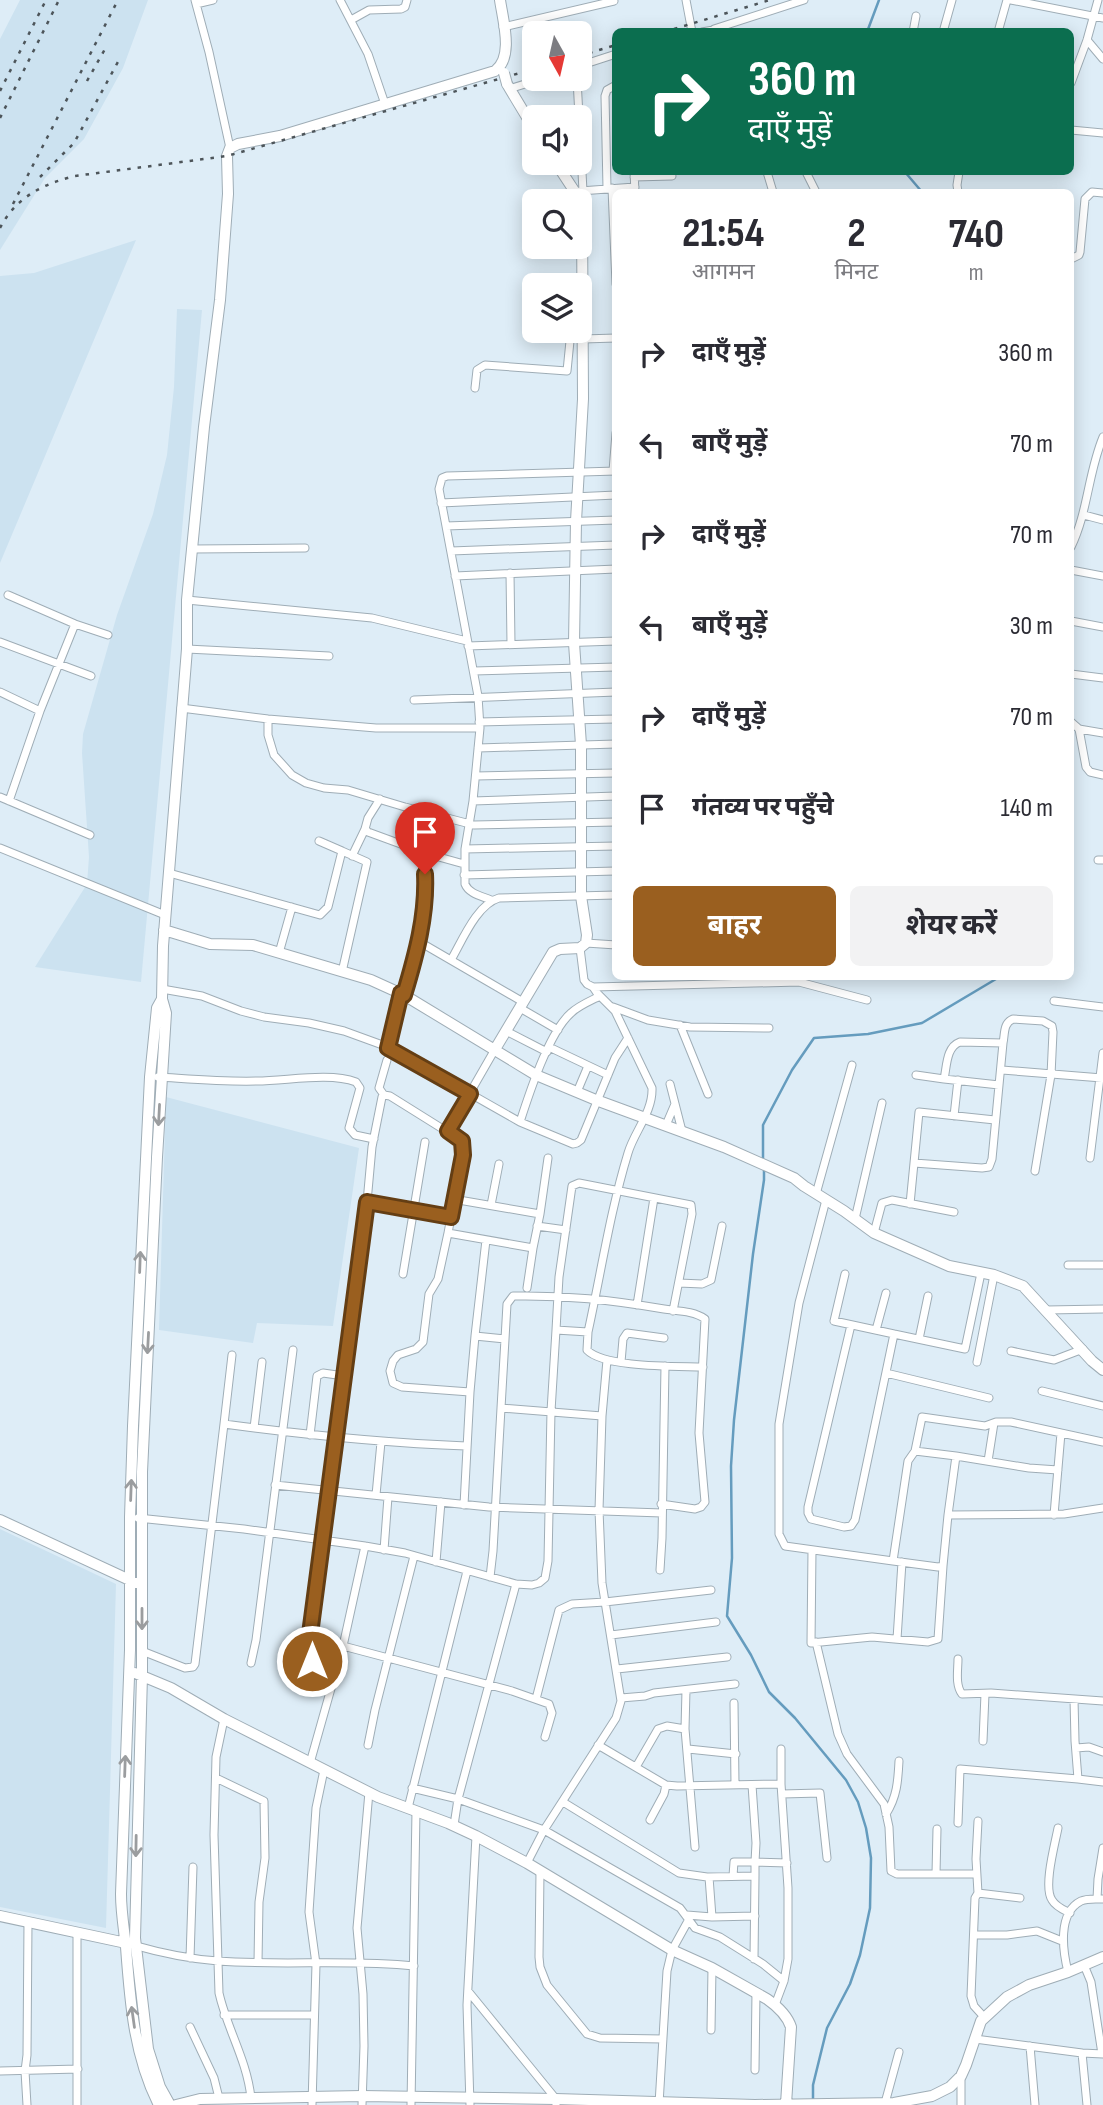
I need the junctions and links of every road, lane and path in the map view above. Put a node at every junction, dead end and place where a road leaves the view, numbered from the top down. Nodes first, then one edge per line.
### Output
1 (213, 0) edge
2 (340, 0) edge
3 (407, 0) edge
4 (500, 0) edge
5 (686, 0) edge
6 (804, 0) edge
7 (952, 0) edge
8 (1009, 0) edge
9 (1098, 0) edge
10 (614, 1) edge
11 (196, 2) edge
12 (916, 16) dead end
13 (1093, 17) junction
14 (1103, 18) edge
15 (351, 20) junction
16 (503, 27) junction
17 (691, 28) edge
18 (724, 28) edge
19 (914, 28) edge
20 (944, 28) edge
21 (999, 28) edge
22 (1087, 40) junction
23 (612, 55) edge
24 (1103, 60) edge
25 (592, 62) edge
26 (1074, 74) edge
27 (505, 78) junction
28 (522, 78) edge
29 (612, 87) edge
30 (385, 104) junction
31 (522, 107) edge
32 (1074, 130) edge
33 (1103, 134) edge
34 (230, 148) junction
35 (653, 175) edge
36 (672, 176) dead end
37 (610, 188) junction
38 (622, 189) edge
39 (592, 193) edge
40 (1103, 193) edge
41 (612, 220) edge
42 (1074, 258) edge
43 (612, 338) edge
44 (592, 339) edge
45 (570, 343) edge
46 (583, 343) edge
47 (475, 388) dead end
48 (1103, 437) edge
49 (612, 471) edge
50 (579, 472) junction
51 (612, 495) edge
52 (577, 496) junction
53 (441, 503) junction
54 (1084, 515) junction
55 (612, 520) edge
56 (1103, 520) edge
57 (576, 521) junction
58 (446, 526) junction
59 (1074, 540) edge
60 (612, 545) edge
61 (575, 546) junction
62 (192, 548) junction
63 (305, 548) dead end
64 (451, 551) junction
65 (612, 569) edge
66 (575, 570) junction
67 (1074, 571) edge
68 (510, 573) junction
69 (455, 576) junction
70 (1103, 576) edge
71 (8, 595) dead end
72 (187, 600) junction
73 (1074, 622) edge
74 (75, 624) junction
75 (1103, 627) edge
76 (108, 635) dead end
77 (612, 641) edge
78 (0, 642) edge
79 (467, 643) junction
80 (574, 643) junction
81 (511, 645) junction
82 (187, 649) junction
83 (328, 656) dead end
84 (59, 663) junction
85 (612, 667) edge
86 (576, 668) junction
87 (474, 671) junction
88 (1074, 674) edge
89 (91, 676) dead end
90 (1103, 678) edge
91 (0, 692) edge
92 (612, 692) edge
93 (578, 693) junction
94 (478, 696) junction
95 (414, 699) dead end
96 (181, 708) junction
97 (40, 711) junction
98 (268, 719) junction
99 (612, 719) edge
100 (580, 720) junction
101 (480, 725) junction
102 (1074, 725) edge
103 (1079, 729) junction
104 (1103, 733) edge
105 (612, 744) edge
106 (580, 745) junction
107 (478, 748) junction
108 (612, 772) edge
109 (581, 773) junction
110 (1103, 775) edge
111 (476, 776) junction
112 (612, 796) edge
113 (0, 797) edge
114 (581, 797) junction
115 (380, 799) junction
116 (9, 801) junction
117 (473, 801) junction
118 (612, 822) edge
119 (469, 823) junction
120 (580, 823) junction
121 (365, 828) junction
122 (90, 835) dead end
123 (319, 841) dead end
124 (581, 846) junction
125 (612, 846) edge
126 (0, 848) edge
127 (466, 849) junction
128 (342, 851) junction
129 (428, 854) junction
130 (352, 856) junction
131 (464, 864) junction
132 (612, 871) edge
133 (580, 872) junction
134 (169, 873) junction
135 (464, 876) junction
136 (612, 895) edge
137 (581, 896) junction
138 (491, 900) junction
139 (292, 907) junction
140 (165, 915) junction
141 (164, 930) junction
142 (418, 941) junction
143 (612, 945) edge
144 (583, 946) junction
145 (279, 953) junction
146 (451, 960) junction
147 (342, 972) junction
148 (704, 980) edge
149 (593, 987) junction
150 (162, 994) junction
151 (402, 994) junction
152 (600, 996) junction
153 (867, 1000) dead end
154 (1054, 1001) dead end
155 (522, 1005) junction
156 (612, 1007) junction
157 (1103, 1007) edge
158 (680, 1025) junction
159 (769, 1028) dead end
160 (506, 1031) junction
161 (558, 1031) junction
162 (628, 1038) junction
163 (1003, 1043) junction
164 (388, 1048) junction
165 (548, 1050) junction
166 (494, 1051) junction
167 (1103, 1053) edge
168 (387, 1060) dead end
169 (852, 1065) dead end
170 (588, 1066) junction
171 (1002, 1070) junction
172 (1051, 1074) junction
173 (536, 1075) junction
174 (608, 1075) junction
175 (916, 1075) dead end
176 (156, 1077) junction
177 (1101, 1078) edge
178 (944, 1079) junction
179 (957, 1080) junction
180 (670, 1084) dead end
181 (999, 1086) junction
182 (577, 1092) junction
183 (470, 1094) junction
184 (708, 1094) dead end
185 (384, 1096) junction
186 (596, 1100) junction
187 (882, 1103) dead end
188 (675, 1104) junction
189 (954, 1116) junction
190 (645, 1117) junction
191 (995, 1121) junction
192 (520, 1122) junction
193 (666, 1125) junction
194 (448, 1131) junction
195 (682, 1131) junction
196 (374, 1139) junction
197 (425, 1142) dead end
198 (548, 1158) dead end
199 (1090, 1158) dead end
200 (914, 1163) junction
201 (499, 1164) dead end
202 (1035, 1171) dead end
203 (617, 1190) junction
204 (818, 1195) junction
205 (654, 1198) junction
206 (453, 1199) junction
207 (367, 1202) junction
208 (911, 1204) junction
209 (491, 1206) junction
210 (414, 1210) junction
211 (954, 1212) dead end
212 (540, 1214) junction
213 (451, 1217) junction
214 (855, 1219) junction
215 (537, 1226) junction
216 (722, 1226) dead end
217 (566, 1230) junction
218 (449, 1233) junction
219 (874, 1233) junction
220 (486, 1240) junction
221 (533, 1248) junction
222 (1068, 1265) dead end
223 (1103, 1265) edge
224 (981, 1273) junction
225 (845, 1274) dead end
226 (403, 1275) dead end
227 (994, 1275) junction
228 (679, 1283) junction
229 (527, 1288) dead end
230 (886, 1293) dead end
231 (976, 1294) junction
232 (558, 1295) junction
233 (928, 1296) dead end
234 (990, 1297) junction
235 (595, 1298) junction
236 (637, 1304) junction
237 (1103, 1309) edge
238 (1047, 1310) junction
239 (674, 1311) junction
240 (851, 1325) junction
241 (555, 1330) junction
242 (876, 1330) junction
243 (588, 1332) junction
244 (894, 1334) junction
245 (475, 1336) junction
246 (664, 1338) dead end
247 (505, 1339) junction
248 (919, 1339) junction
249 (1083, 1349) junction
250 (293, 1350) dead end
251 (1011, 1352) dead end
252 (232, 1355) dead end
253 (607, 1360) junction
254 (261, 1362) dead end
255 (621, 1362) junction
256 (977, 1362) dead end
257 (665, 1366) junction
258 (702, 1367) junction
259 (1103, 1370) edge
260 (886, 1373) junction
261 (344, 1376) junction
262 (1042, 1391) dead end
263 (470, 1392) junction
264 (989, 1398) dead end
265 (1103, 1406) edge
266 (501, 1408) junction
267 (551, 1411) junction
268 (601, 1416) junction
269 (993, 1423) junction
270 (224, 1424) junction
271 (254, 1428) junction
272 (282, 1432) junction
273 (1061, 1433) junction
274 (310, 1435) junction
275 (336, 1439) junction
276 (381, 1442) junction
277 (1103, 1442) edge
278 (467, 1446) junction
279 (915, 1451) junction
280 (956, 1456) junction
281 (988, 1461) junction
282 (1058, 1470) junction
283 (275, 1485) junction
284 (329, 1490) junction
285 (376, 1495) junction
286 (388, 1497) junction
287 (441, 1502) junction
288 (464, 1505) junction
289 (495, 1507) junction
290 (550, 1508) junction
291 (1103, 1508) edge
292 (662, 1509) junction
293 (598, 1510) junction
294 (948, 1515) junction
295 (1054, 1515) junction
296 (136, 1518) junction
297 (0, 1520) edge
298 (213, 1526) junction
299 (269, 1532) junction
300 (323, 1540) junction
301 (365, 1546) junction
302 (384, 1550) junction
303 (812, 1550) junction
304 (414, 1556) junction
305 (893, 1561) junction
306 (436, 1562) junction
307 (902, 1562) junction
308 (943, 1566) junction
309 (660, 1570) dead end
310 (467, 1572) junction
311 (490, 1577) junction
312 (131, 1580) junction
313 (516, 1584) junction
314 (142, 1586) junction
315 (711, 1590) dead end
316 (606, 1602) junction
317 (716, 1622) dead end
318 (611, 1635) junction
319 (897, 1639) junction
320 (816, 1642) junction
321 (343, 1646) junction
322 (142, 1651) junction
323 (727, 1657) dead end
324 (390, 1658) junction
325 (958, 1659) dead end
326 (251, 1663) dead end
327 (617, 1669) junction
328 (130, 1671) junction
329 (335, 1671) junction
330 (442, 1672) junction
331 (142, 1675) junction
332 (489, 1684) junction
333 (735, 1684) dead end
334 (686, 1690) junction
335 (985, 1694) junction
336 (621, 1698) junction
337 (536, 1699) junction
338 (1074, 1699) junction
339 (1103, 1701) edge
340 (734, 1703) dead end
341 (224, 1719) junction
342 (685, 1729) junction
343 (545, 1737) dead end
344 (983, 1741) dead end
345 (368, 1745) dead end
346 (598, 1745) junction
347 (1076, 1748) junction
348 (688, 1749) junction
349 (781, 1749) dead end
350 (1103, 1752) edge
351 (736, 1754) junction
352 (899, 1761) dead end
353 (310, 1763) junction
354 (636, 1767) junction
355 (324, 1770) junction
356 (215, 1778) junction
357 (1079, 1779) junction
358 (1103, 1782) edge
359 (781, 1784) junction
360 (666, 1785) junction
361 (691, 1785) junction
362 (735, 1785) junction
363 (752, 1785) junction
364 (412, 1788) junction
365 (369, 1792) junction
366 (782, 1794) junction
367 (458, 1799) junction
368 (562, 1802) junction
369 (412, 1810) junction
370 (886, 1815) junction
371 (650, 1820) dead end
372 (978, 1821) dead end
373 (958, 1823) dead end
374 (454, 1825) junction
375 (1058, 1828) dead end
376 (937, 1829) dead end
377 (544, 1830) junction
378 (476, 1836) junction
379 (695, 1847) dead end
380 (1103, 1847) edge
381 (827, 1858) dead end
382 (755, 1861) junction
383 (1102, 1861) edge
384 (527, 1863) junction
385 (787, 1863) junction
386 (193, 1867) dead end
387 (540, 1871) junction
388 (936, 1874) junction
389 (976, 1874) junction
390 (755, 1876) junction
391 (709, 1877) junction
392 (733, 1877) junction
393 (978, 1893) junction
394 (1020, 1898) dead end
395 (1100, 1899) edge
396 (1070, 1913) junction
397 (0, 1916) edge
398 (755, 1916) junction
399 (712, 1917) junction
400 (687, 1918) junction
401 (27, 1922) junction
402 (77, 1931) junction
403 (975, 1935) junction
404 (1062, 1941) junction
405 (130, 1945) junction
406 (671, 1950) junction
407 (1103, 1957) edge
408 (190, 1958) junction
409 (754, 1959) junction
410 (219, 1961) junction
411 (258, 1962) junction
412 (316, 1964) junction
413 (361, 1964) junction
414 (1084, 1965) junction
415 (414, 1966) junction
416 (712, 1968) junction
417 (1068, 1972) junction
418 (785, 1981) junction
419 (467, 1991) junction
420 (756, 1992) junction
421 (775, 2005) junction
422 (223, 2015) junction
423 (314, 2015) junction
424 (984, 2017) junction
425 (190, 2027) dead end
426 (711, 2030) dead end
427 (663, 2039) junction
428 (975, 2039) junction
429 (1030, 2046) junction
430 (899, 2052) dead end
431 (1082, 2053) junction
432 (1102, 2054) edge
433 (78, 2069) junction
434 (755, 2070) dead end
435 (0, 2071) edge
436 (25, 2071) junction
437 (961, 2076) junction
438 (219, 2098) junction
439 (255, 2100) edge
440 (312, 2101) edge
441 (362, 2101) edge
442 (411, 2101) edge
443 (470, 2101) edge
444 (556, 2102) edge
445 (610, 2103) edge
446 (885, 2103) junction
447 (659, 2104) edge
448 (714, 2104) edge
449 (789, 2104) edge
450 (841, 2104) edge
451 (27, 2105) edge
452 (77, 2105) edge
453 (159, 2105) edge
454 (170, 2105) edge
455 (176, 2105) edge
456 (759, 2105) edge
457 (961, 2105) edge
458 (1035, 2105) edge
459 (1087, 2105) edge

1 - 11 street
2 - 15 street
3 - 15 street
4 - 16 street
5 - 17 street
6 - 18 street
7 - 20 street
8 - 13 street
8 - 21 street
9 - 13 street
10 - 16 street
11 - 34 street
12 - 19 street
13 - 14 street
13 - 22 street
15 - 30 street
16 - 27 street
22 - 24 street
22 - 26 street
23 - 25 street
27 - 28 street
27 - 30 street
27 - 31 street
29 - 37 street
30 - 34 street
32 - 33 street
34 - 62 street
35 - 36 street
37 - 38 street
37 - 39 street
37 - 41 street
40 - 42 street
43 - 44 street
45 - 47 street
46 - 50 street
48 - 54 street
49 - 50 street
50 - 52 street
50 - 53 street
51 - 52 street
52 - 53 street
52 - 57 street
53 - 58 street
54 - 56 street
54 - 59 street
55 - 57 street
57 - 58 street
57 - 61 street
58 - 64 street
60 - 61 street
61 - 64 street
61 - 66 street
62 - 63 street
62 - 72 street
64 - 69 street
65 - 66 street
66 - 68 street
66 - 80 street
67 - 70 street
68 - 69 street
68 - 81 street
69 - 79 street
71 - 74 street
72 - 79 street
72 - 82 street
73 - 75 street
74 - 76 street
74 - 84 street
77 - 80 street
78 - 84 street
79 - 81 street
79 - 87 street
80 - 81 street
80 - 86 street
82 - 83 street
82 - 96 street
84 - 89 street
84 - 97 street
85 - 86 street
86 - 87 street
86 - 93 street
87 - 94 street
88 - 90 street
91 - 97 street
92 - 93 street
93 - 94 street
93 - 100 street
94 - 95 street
94 - 101 street
96 - 98 street
96 - 134 street
97 - 116 street
98 - 101 street
98 - 115 street
99 - 100 street
100 - 101 street
100 - 106 street
101 - 107 street
102 - 103 street
103 - 104 street
103 - 110 street
105 - 106 street
106 - 107 street
106 - 109 street
107 - 111 street
108 - 109 street
109 - 111 street
109 - 114 street
111 - 117 street
112 - 114 street
113 - 116 street
114 - 117 street
114 - 120 street
115 - 119 street
115 - 121 street
116 - 122 street
117 - 119 street
118 - 120 street
119 - 120 street
119 - 127 street
120 - 124 street
121 - 129 street
121 - 130 street
123 - 128 street
124 - 125 street
124 - 127 street
124 - 133 street
126 - 140 street
127 - 131 street
128 - 130 street
128 - 139 street
129 - 131 street
129 - 142 street
130 - 147 street
131 - 135 street
132 - 133 street
133 - 135 street
133 - 137 street
134 - 139 street
134 - 140 street
135 - 138 street
136 - 137 street
137 - 138 street
137 - 144 street
138 - 146 street
139 - 145 street
140 - 141 street
141 - 145 street
141 - 150 street
142 - 146 street
142 - 151 street
143 - 144 street
144 - 149 street
144 - 155 street
145 - 147 street
146 - 155 street
147 - 151 street
148 - 149 street
148 - 153 street
149 - 152 street
150 - 164 street
150 - 176 street
151 - 164 street
151 - 166 street
152 - 156 street
152 - 161 street
154 - 157 street
155 - 160 street
155 - 161 street
156 - 158 street
156 - 162 street
158 - 159 street
158 - 184 street
160 - 165 street
160 - 166 street
161 - 165 street
162 - 174 street
162 - 190 street
163 - 171 street
163 - 172 street
163 - 178 street
164 - 183 street
165 - 170 street
165 - 173 street
166 - 173 street
166 - 183 street
167 - 177 street
168 - 185 street
169 - 204 street
170 - 174 street
170 - 182 street
171 - 172 street
171 - 181 street
172 - 177 street
172 - 202 street
173 - 182 street
173 - 192 street
174 - 186 street
175 - 178 street
176 - 196 street
176 - 296 street
177 - 199 street
178 - 179 street
179 - 181 street
179 - 189 street
180 - 188 street
181 - 191 street
182 - 186 street
183 - 192 street
183 - 194 street
185 - 194 street
185 - 196 street
186 - 190 street
186 - 192 street
187 - 214 street
188 - 193 street
188 - 195 street
189 - 191 street
189 - 200 street
190 - 193 street
190 - 203 street
191 - 200 street
193 - 195 street
194 - 206 street
195 - 204 street
196 - 207 street
197 - 210 street
198 - 212 street
200 - 208 street
201 - 209 street
203 - 205 street
203 - 217 street
203 - 235 street
204 - 214 street
204 - 303 street
205 - 228 street
205 - 236 street
206 - 209 street
206 - 213 street
207 - 210 street
207 - 261 street
208 - 211 street
208 - 219 street
209 - 212 street
210 - 213 street
210 - 226 street
212 - 215 street
213 - 218 street
214 - 219 street
215 - 217 street
215 - 221 street
216 - 228 street
217 - 232 street
218 - 220 street
218 - 263 street
219 - 224 street
220 - 221 street
220 - 245 street
221 - 229 street
222 - 223 street
224 - 227 street
224 - 231 street
225 - 240 street
227 - 234 street
227 - 238 street
228 - 239 street
230 - 242 street
231 - 234 street
231 - 248 street
232 - 235 street
232 - 241 street
232 - 247 street
233 - 248 street
234 - 256 street
235 - 236 street
235 - 243 street
236 - 239 street
237 - 238 street
238 - 249 street
239 - 258 street
240 - 242 street
240 - 260 street
241 - 243 street
241 - 267 street
242 - 244 street
243 - 253 street
244 - 248 street
244 - 260 street
245 - 247 street
245 - 263 street
246 - 255 street
247 - 266 street
249 - 251 street
249 - 259 street
250 - 272 street
252 - 270 street
253 - 255 street
253 - 268 street
254 - 271 street
255 - 257 street
257 - 258 street
257 - 292 street
258 - 292 street
260 - 264 street
261 - 274 street
261 - 275 street
262 - 265 street
263 - 278 street
266 - 267 street
266 - 289 street
267 - 268 street
267 - 290 street
268 - 293 street
269 - 273 street
269 - 279 street
269 - 281 street
270 - 271 street
270 - 298 street
271 - 272 street
272 - 274 street
272 - 283 street
273 - 277 street
273 - 282 street
274 - 275 street
275 - 276 street
275 - 284 street
276 - 278 street
276 - 285 street
278 - 288 street
279 - 280 street
279 - 305 street
280 - 281 street
280 - 294 street
281 - 282 street
282 - 295 street
283 - 284 street
283 - 299 street
284 - 285 street
284 - 300 street
285 - 286 street
286 - 287 street
286 - 302 street
287 - 288 street
287 - 306 street
288 - 289 street
289 - 290 street
289 - 311 street
290 - 293 street
290 - 313 street
291 - 295 street
292 - 293 street
292 - 309 street
293 - 316 street
294 - 295 street
294 - 308 street
296 - 298 street
296 - 312 street
296 - 314 street
297 - 312 street
298 - 299 street
298 - 322 street
299 - 300 street
299 - 326 street
300 - 301 street
300 - 329 street
301 - 302 street
301 - 321 street
302 - 304 street
303 - 305 street
303 - 320 street
304 - 306 street
304 - 324 street
305 - 307 street
306 - 310 street
307 - 308 street
307 - 319 street
308 - 319 street
310 - 311 street
310 - 330 street
311 - 313 street
312 - 314 street
312 - 328 street
313 - 332 street
314 -> 322 street
315 - 316 street
316 - 318 street
316 - 337 street
317 - 318 street
318 - 327 street
319 - 320 street
320 - 370 street
321 - 324 street
321 - 329 street
322 - 331 street
323 - 327 street
324 - 330 street
324 - 345 street
325 - 335 street
327 - 336 street
328 - 331 street
405 -> 328 street
329 - 353 street
330 - 332 street
330 - 364 street
331 - 341 street
331 -> 405 street
332 - 337 street
332 - 367 street
333 - 334 street
334 - 336 street
334 - 342 street
335 - 338 street
335 - 344 street
336 - 346 street
337 - 343 street
338 - 339 street
338 - 347 street
340 - 351 street
341 - 353 street
341 - 356 street
342 - 348 street
342 - 354 street
346 - 354 street
346 - 368 street
347 - 350 street
347 - 357 street
348 - 351 street
348 - 361 street
349 - 359 street
351 - 362 street
352 - 370 street
353 - 355 street
354 - 360 street
355 - 365 street
355 - 412 street
356 - 410 street
356 - 411 street
357 - 358 street
357 - 373 street
359 - 363 street
359 - 366 street
360 - 361 street
360 - 371 street
361 - 362 street
361 - 379 street
362 - 363 street
363 - 382 street
364 - 367 street
364 - 369 street
365 - 369 street
365 - 413 street
366 - 381 street
366 - 385 street
367 - 374 street
367 - 377 street
368 - 377 street
368 - 391 street
369 - 374 street
369 - 415 street
370 - 388 street
372 - 389 street
374 - 378 street
375 - 396 street
376 - 388 street
377 - 384 street
377 - 400 street
378 - 384 street
378 - 419 street
380 - 383 street
382 - 385 street
382 - 390 street
382 - 392 street
383 - 395 street
384 - 387 street
385 - 418 street
386 - 408 street
387 - 406 street
387 - 427 street
388 - 389 street
389 - 393 street
390 - 392 street
390 - 398 street
391 - 392 street
391 - 399 street
393 - 394 street
393 - 403 street
395 - 396 street
396 - 404 street
397 - 401 street
398 - 399 street
398 - 409 street
399 - 400 street
400 - 406 street
400 - 409 street
401 - 402 street
401 - 436 street
402 - 405 street
402 - 433 street
403 - 404 street
403 - 424 street
404 - 417 street
405 - 408 street
453 -> 405 street
405 - 454 street
406 - 416 street
406 - 427 street
407 - 414 street
408 - 410 street
409 - 418 street
410 - 411 street
410 - 422 street
411 - 412 street
412 - 413 street
412 - 423 street
413 - 415 street
413 - 441 street
414 - 417 street
414 - 432 street
415 - 442 street
416 - 420 street
416 - 426 street
417 - 424 street
418 - 421 street
419 - 443 street
419 - 444 street
420 - 421 street
420 - 434 street
421 - 449 street
422 - 423 street
422 - 439 street
423 - 440 street
424 - 428 street
425 - 438 street
427 - 447 street
428 - 429 street
428 - 437 street
429 - 431 street
429 - 458 street
430 - 446 street
431 - 432 street
431 - 459 street
433 - 436 street
433 - 452 street
435 - 436 street
436 - 451 street
437 - 446 street
437 - 457 street
438 - 439 street
438 - 455 street
439 - 440 street
440 - 441 street
441 - 442 street
442 - 443 street
443 - 444 street
444 - 445 street
445 - 447 street
446 - 450 street
447 - 448 street
448 - 456 street
449 - 450 street
449 - 456 street

